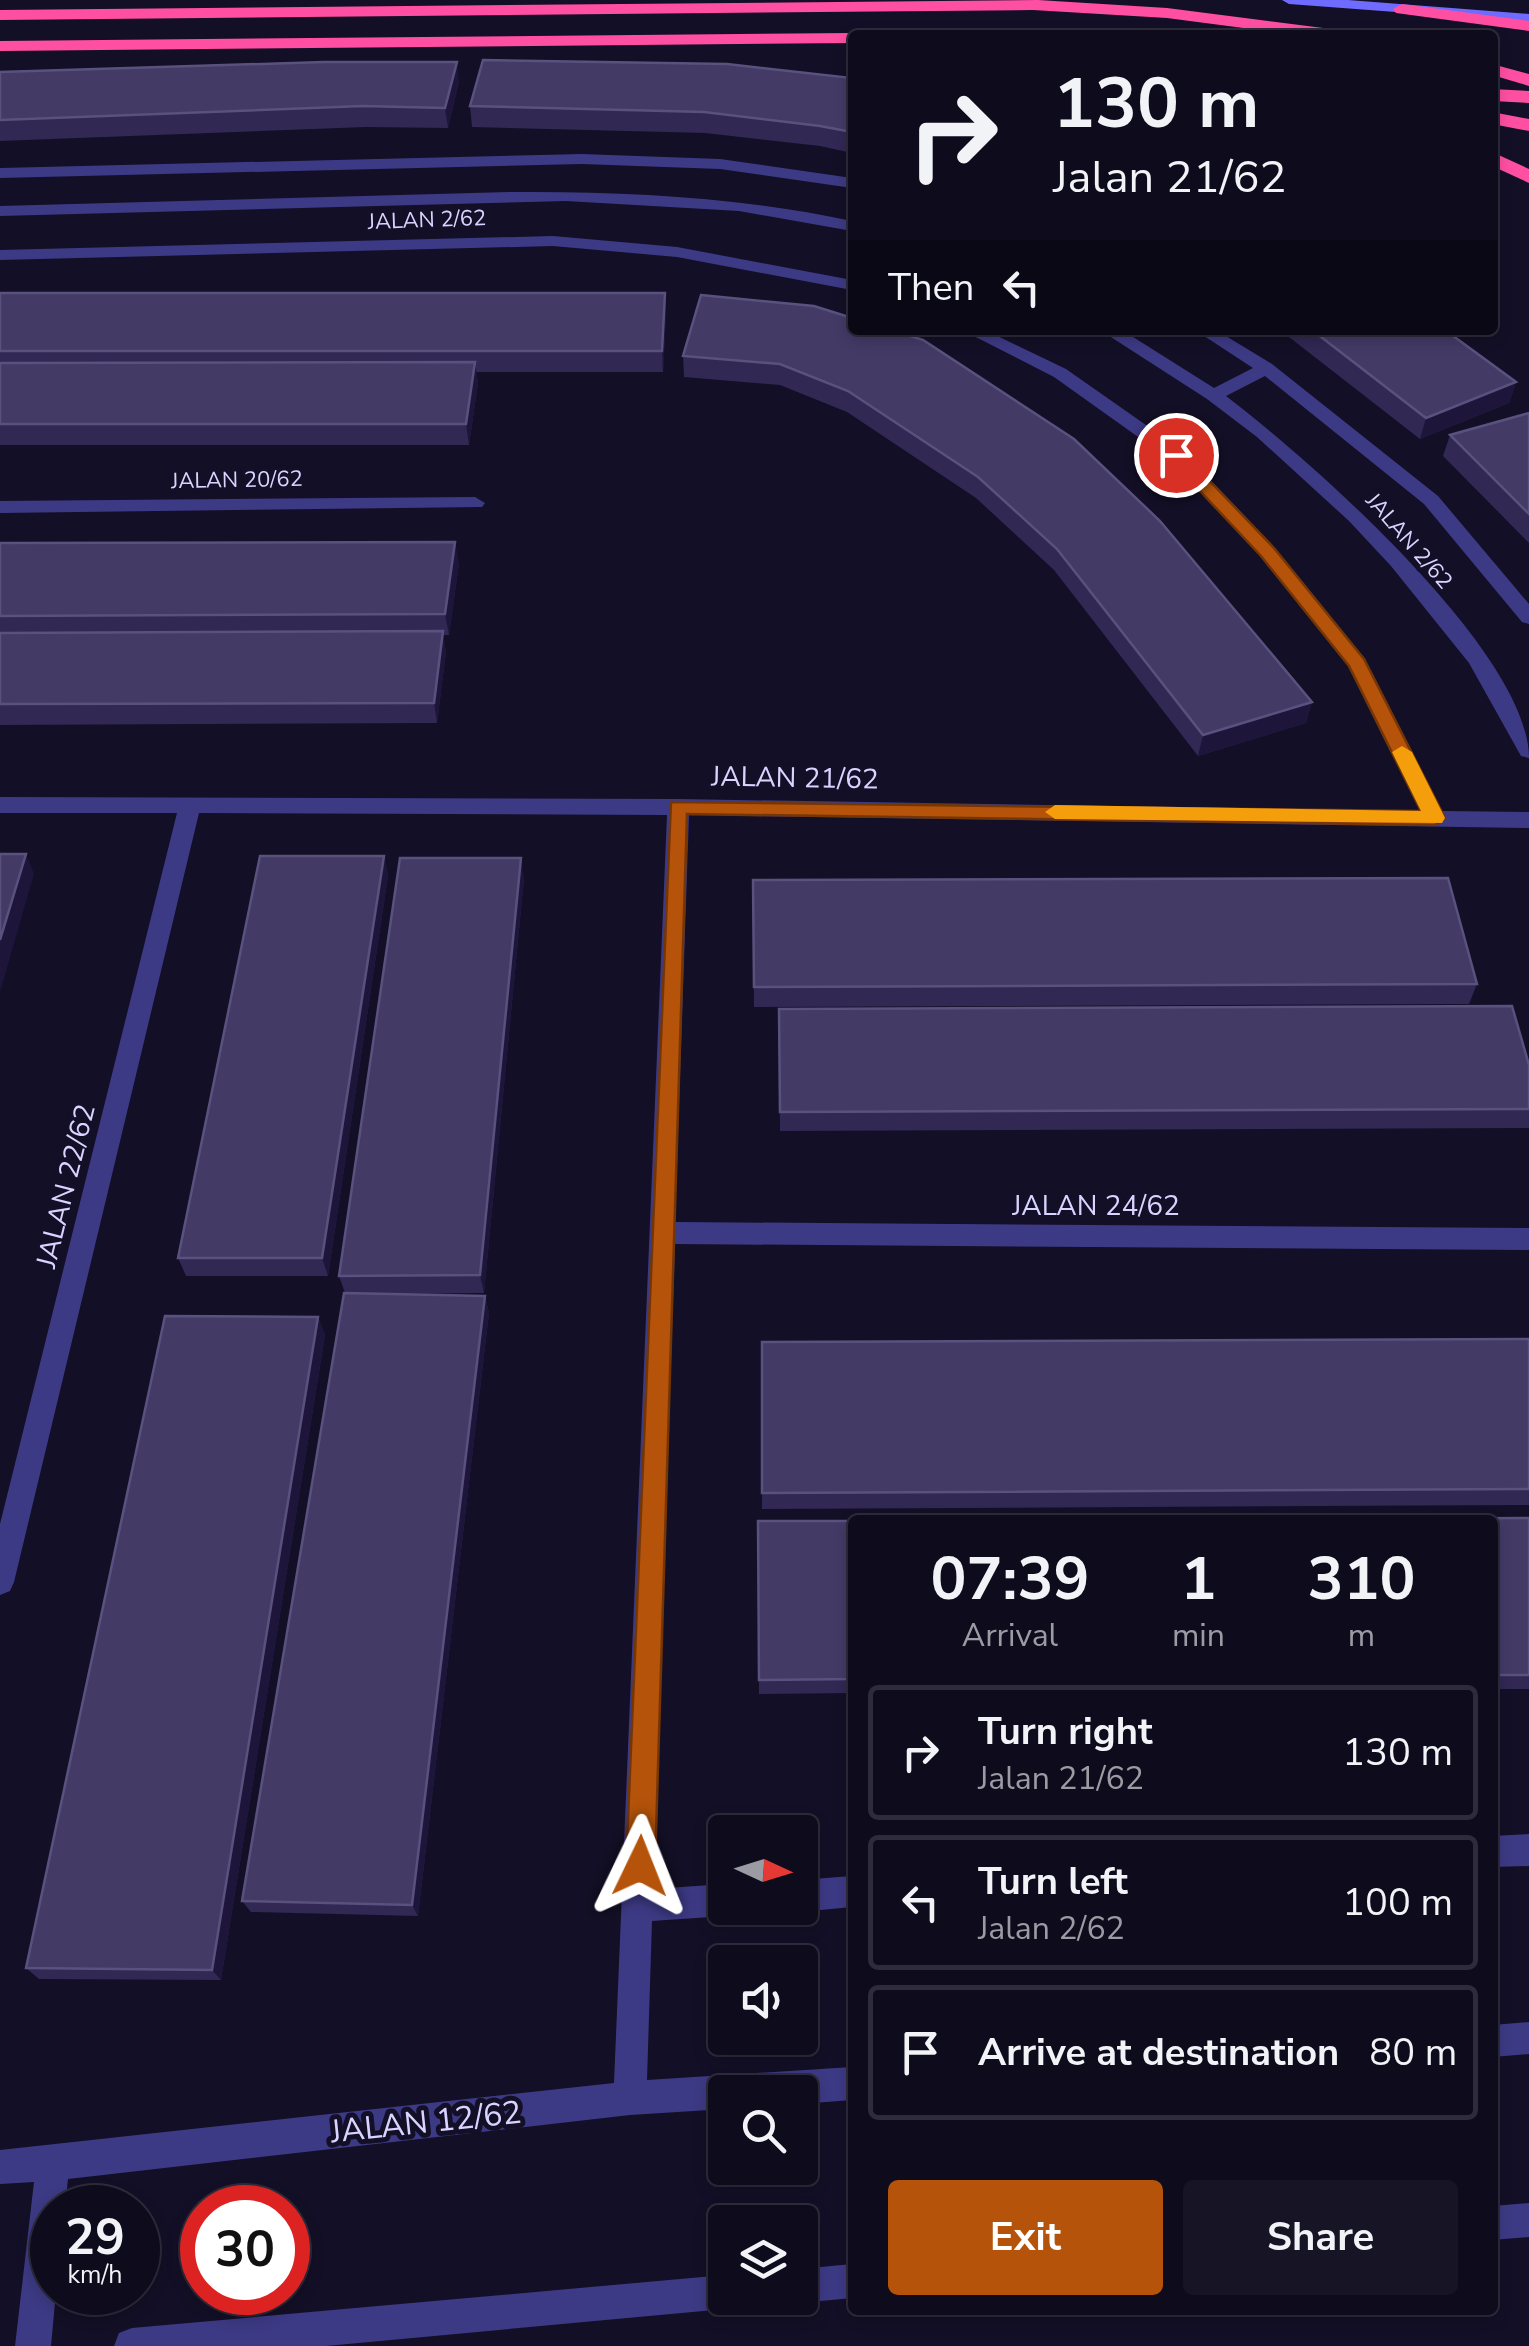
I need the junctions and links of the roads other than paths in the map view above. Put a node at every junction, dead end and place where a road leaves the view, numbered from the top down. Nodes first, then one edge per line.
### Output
1 (1289, 0) edge
2 (1402, 9) junction
3 (0, 15) edge
4 (1529, 18) edge
5 (1529, 26) edge
6 (1299, 30) edge
7 (848, 38) edge
8 (0, 46) edge
9 (1498, 71) edge
10 (1529, 80) edge
11 (1498, 95) edge
12 (1529, 97) edge
13 (1498, 119) edge
14 (1529, 124) edge
15 (1498, 161) edge
16 (184, 168) junction
17 (0, 173) edge
18 (1529, 178) edge
19 (848, 181) edge
20 (172, 206) junction
21 (0, 211) edge
22 (558, 218) junction
23 (848, 225) edge
24 (0, 254) edge
25 (848, 284) edge
26 (981, 335) edge
27 (1117, 335) edge
28 (1212, 335) edge
29 (1266, 368) junction
30 (1216, 394) junction
31 (475, 502) dead end
32 (0, 507) edge
33 (1529, 617) edge
34 (1529, 751) edge
35 (190, 804) junction
36 (0, 805) edge
37 (678, 806) junction
38 (1435, 818) junction
39 (1529, 820) edge
40 (664, 1234) junction
41 (1529, 1239) edge
42 (0, 1582) edge
43 (1529, 1850) edge
44 (1498, 1852) edge
45 (848, 1892) edge
46 (818, 1895) edge
47 (708, 1901) edge
48 (639, 1906) junction
49 (1529, 2038) edge
50 (1498, 2041) edge
51 (848, 2084) edge
52 (630, 2098) junction
53 (52, 2164) junction
54 (0, 2167) edge
55 (1529, 2220) edge
56 (1498, 2223) edge
57 (848, 2281) edge
58 (818, 2284) edge
59 (708, 2294) edge
60 (33, 2346) edge
61 (132, 2346) edge

1 - 2 main road
2 - 4 main road
2 - 5 highway
3 - 6 highway
7 - 8 highway
9 - 10 highway
11 - 12 highway
13 - 14 highway
15 - 18 highway
16 - 17 street
16 - 19 street
16 - 20 street
20 - 21 street, JALAN 2/62
20 - 22 street, JALAN 2/62
22 - 23 street, JALAN 2/62
22 - 24 street, JALAN 2/62
22 - 25 street, JALAN 2/62
26 - 38 street
27 - 30 street, JALAN 2/62
28 - 29 street, JALAN 2/62
29 - 30 street
29 - 33 street, JALAN 2/62
30 - 34 street, JALAN 2/62
31 - 32 street, JALAN 20/62
35 - 36 street, JALAN 21/62
35 - 37 street, JALAN 21/62
35 - 42 street, JALAN 22/62
37 - 38 street, JALAN 21/62
37 - 40 street
38 - 39 street, JALAN 21/62
40 - 41 street, JALAN 24/62
40 - 48 street
43 - 44 street
45 - 46 street
47 - 48 street
48 - 52 street
49 - 50 street
51 - 52 street, JALAN 12/62
52 - 53 street, JALAN 12/62
53 - 54 street, JALAN 12/62
53 - 60 street
55 - 56 street
57 - 58 street
59 - 61 street

